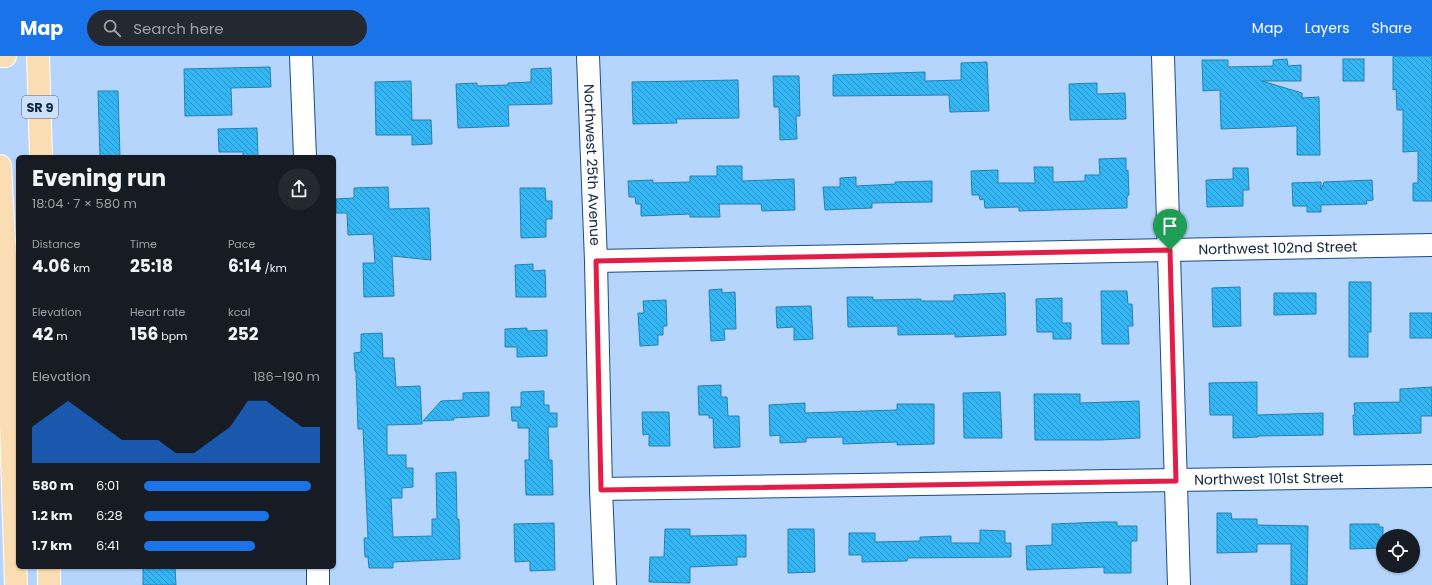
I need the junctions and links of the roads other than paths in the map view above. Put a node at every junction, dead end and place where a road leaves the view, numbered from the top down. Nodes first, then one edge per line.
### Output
1 (0, 56) edge
2 (5, 56) edge
3 (38, 56) edge
4 (301, 56) edge
5 (588, 56) edge
6 (1163, 56) edge
7 (41, 155) edge
8 (304, 155) edge
9 (0, 166) edge
10 (1, 204) edge
11 (1432, 245) edge
12 (1170, 250) junction
13 (596, 261) junction
14 (1432, 476) edge
15 (1176, 481) junction
16 (6, 488) edge
17 (601, 490) junction
18 (49, 569) edge
19 (318, 569) edge
20 (16, 585) edge
21 (49, 585) edge
22 (318, 585) edge
23 (605, 585) edge
24 (1179, 585) edge

1 - 2 main road
3 - 7 main road, SR 9
4 - 8 street
5 - 13 street, Northwest 25th Avenue
6 - 12 street
9 - 10 main road
10 - 16 main road
11 - 12 street, Northwest 102nd Street
12 - 13 street, Northwest 102nd Street
12 - 15 street
13 - 17 street, Northwest 25th Avenue
14 - 15 street, Northwest 101st Street
15 - 17 street, Northwest 101st Street
15 - 24 street
16 - 20 main road
17 - 23 street, Northwest 25th Avenue
18 - 21 main road
19 - 22 street

